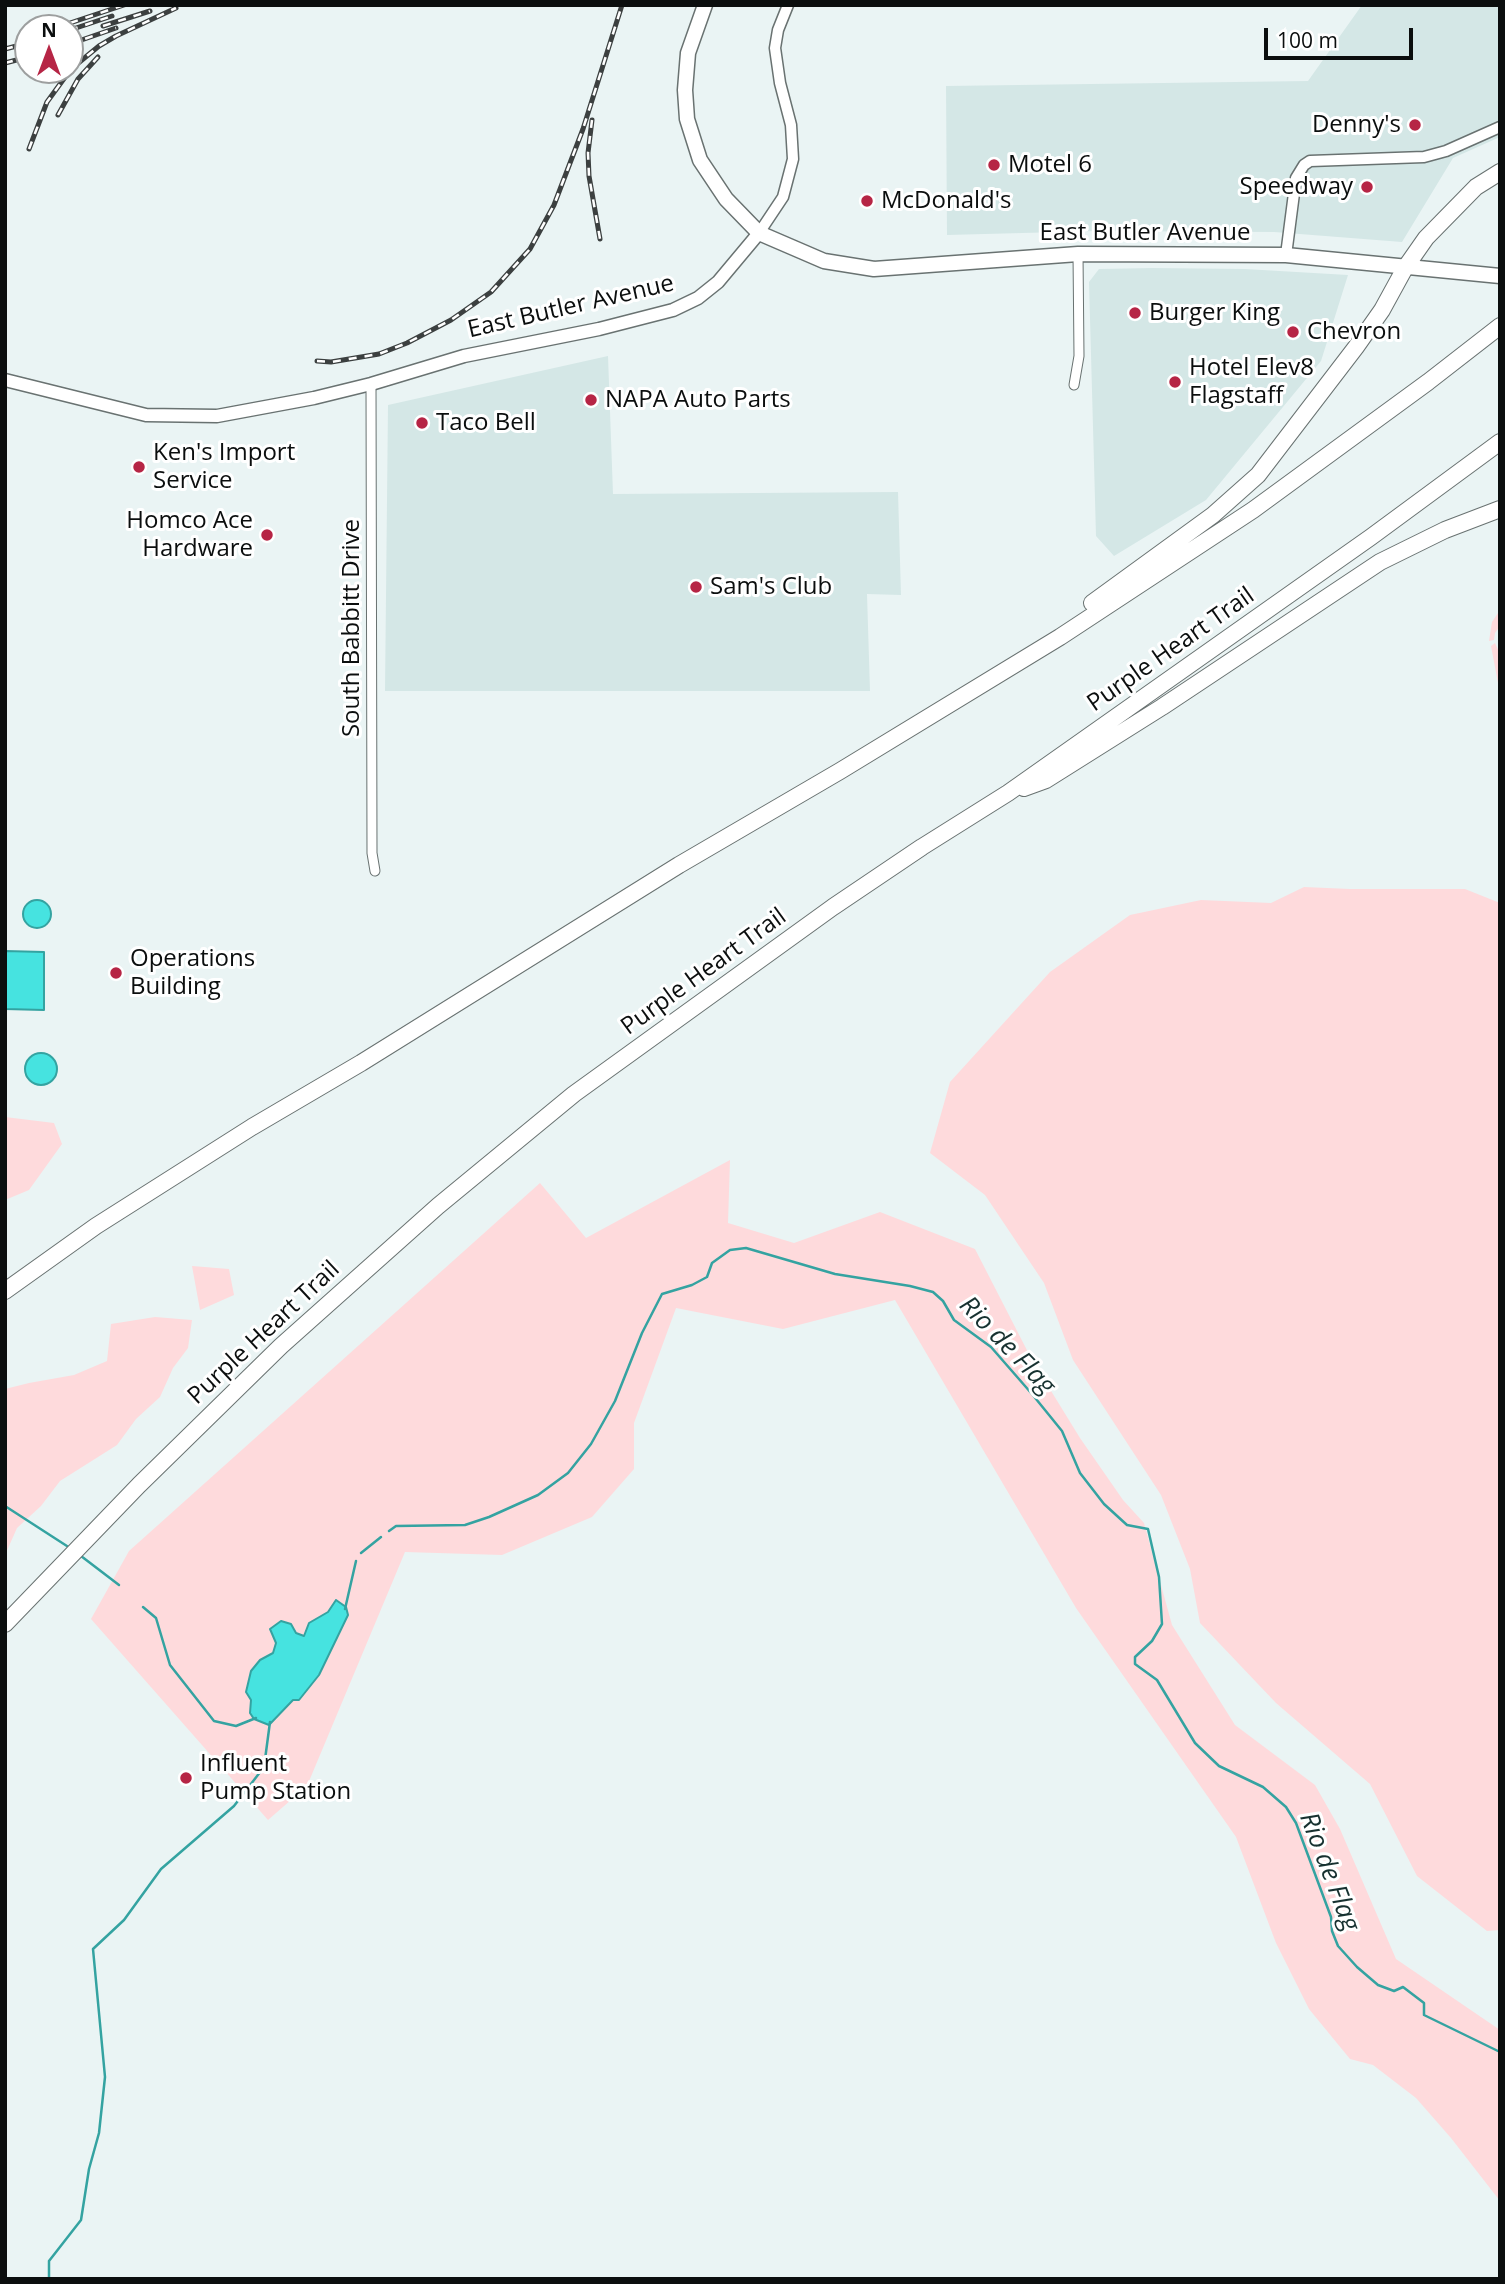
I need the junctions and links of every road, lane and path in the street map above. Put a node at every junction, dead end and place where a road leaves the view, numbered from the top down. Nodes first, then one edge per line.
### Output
1 (705, 5) edge
2 (788, 5) edge
3 (1500, 127) edge
4 (1500, 172) edge
5 (759, 233) junction
6 (1078, 254) junction
7 (1286, 255) junction
8 (1405, 268) junction
9 (1500, 276) edge
10 (1500, 326) edge
11 (5, 380) edge
12 (371, 384) junction
13 (1074, 386) dead end
14 (1500, 442) edge
15 (1500, 509) edge
16 (840, 771) junction
17 (1008, 793) junction
18 (375, 871) dead end
19 (5, 1292) edge
20 (5, 1624) edge

1 - 5 main road
2 - 5 street
3 - 7 street
4 - 8 highway
5 - 6 main road, East Butler Avenue
5 - 12 main road, East Butler Avenue
6 - 7 main road, East Butler Avenue
6 - 13 street
7 - 8 main road, East Butler Avenue
8 - 9 main road, East Butler Avenue
8 - 16 highway
10 - 16 highway
11 - 12 main road, East Butler Avenue
12 - 18 street, South Babbitt Drive
14 - 17 highway, Purple Heart Trail
15 - 17 highway
16 - 19 highway
17 - 20 highway, Purple Heart Trail

